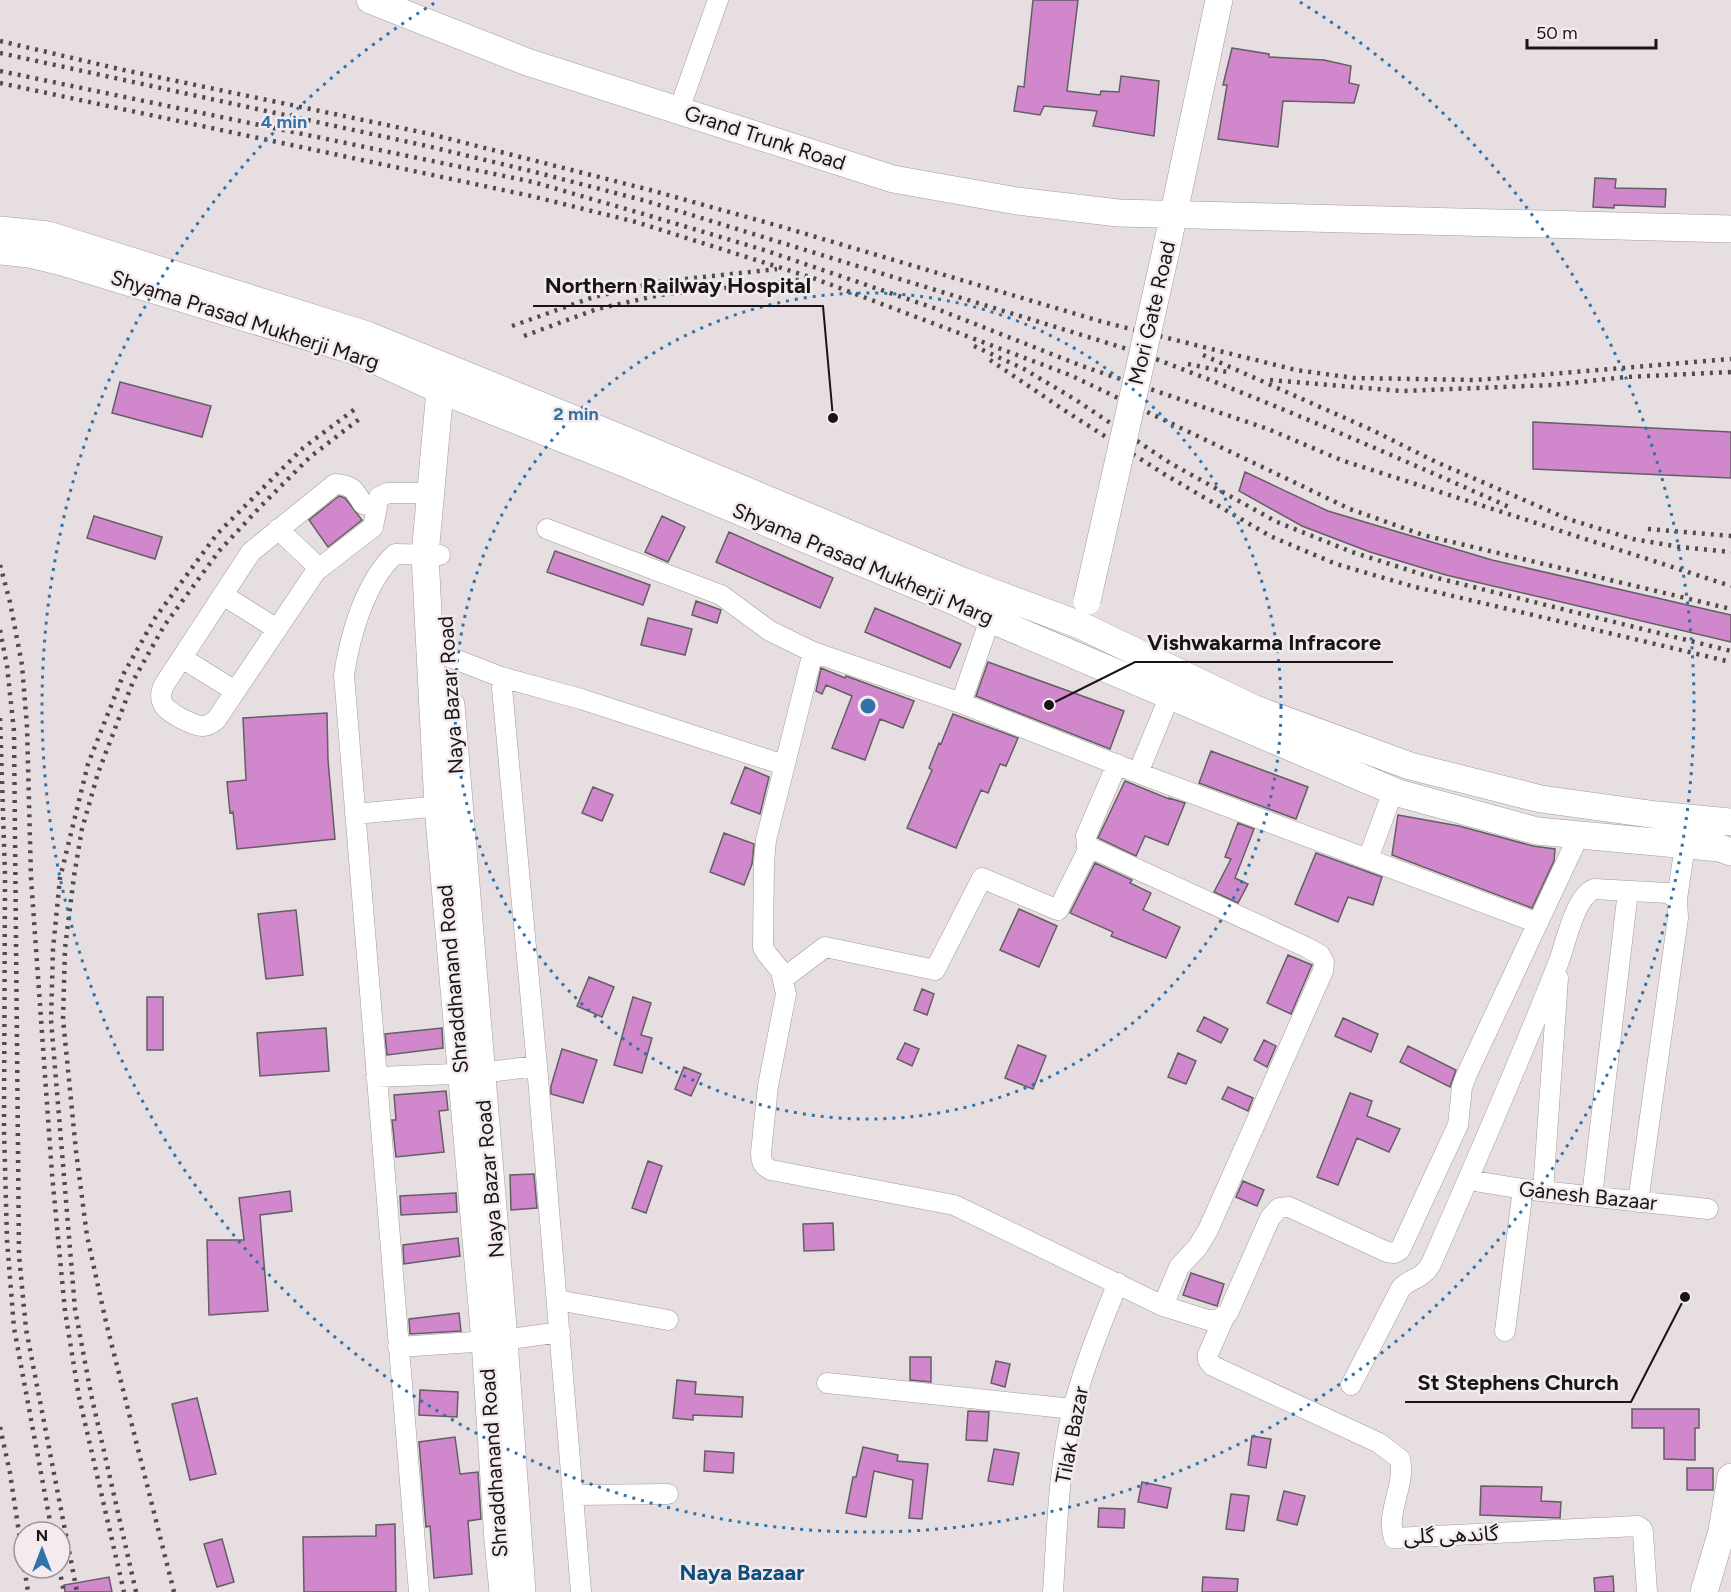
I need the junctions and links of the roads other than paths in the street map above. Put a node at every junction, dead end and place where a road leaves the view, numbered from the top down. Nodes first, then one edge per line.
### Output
1 (370, 0) edge
2 (718, 0) edge
3 (1219, 0) edge
4 (679, 110) junction
5 (1175, 214) junction
6 (1731, 229) edge
7 (0, 230) edge
8 (0, 251) edge
9 (454, 382) junction
10 (430, 493) junction
11 (363, 504) dead end
12 (278, 529) junction
13 (547, 529) dead end
14 (432, 555) junction
15 (320, 568) junction
16 (959, 591) junction
17 (223, 595) junction
18 (1083, 613) junction
19 (990, 619) junction
20 (277, 629) junction
21 (813, 652) junction
22 (1072, 652) junction
23 (447, 656) junction
24 (182, 658) junction
25 (501, 677) junction
26 (236, 691) junction
27 (1170, 695) junction
28 (961, 703) junction
29 (1117, 764) junction
30 (784, 765) junction
31 (1138, 773) junction
32 (1393, 791) junction
33 (449, 805) junction
34 (355, 814) junction
35 (1731, 822) edge
36 (1579, 835) junction
37 (1684, 845) junction
38 (1089, 848) junction
39 (1731, 852) edge
40 (1368, 859) junction
41 (1628, 891) junction
42 (1677, 899) junction
43 (1538, 923) junction
44 (1559, 961) junction
45 (784, 978) junction
46 (537, 1066) junction
47 (471, 1073) junction
48 (376, 1077) junction
49 (1468, 1180) junction
50 (1523, 1189) junction
51 (1543, 1191) junction
52 (1592, 1196) junction
53 (1638, 1202) junction
54 (1708, 1209) dead end
55 (1118, 1283) junction
56 (557, 1300) junction
57 (1162, 1306) junction
58 (1224, 1318) junction
59 (668, 1320) dead end
60 (1505, 1331) dead end
61 (560, 1332) junction
62 (495, 1341) junction
63 (398, 1347) junction
64 (827, 1383) dead end
65 (1351, 1385) dead end
66 (1074, 1408) junction
67 (1731, 1477) edge
68 (668, 1494) dead end
69 (573, 1495) junction
70 (419, 1592) edge
71 (504, 1592) edge
72 (522, 1592) edge
73 (581, 1592) edge
74 (1053, 1592) edge
75 (1647, 1592) edge
76 (1707, 1592) edge

1 - 4 street, Grand Trunk Road
2 - 4 street
3 - 5 street, Mori Gate Road
4 - 5 street, Grand Trunk Road
5 - 6 street, Grand Trunk Road
5 - 18 street, Mori Gate Road, bridge
7 - 9 street, Shyama Prasad Mukherji Marg
8 - 9 street, Shyama Prasad Mukherji Marg
9 - 10 street
9 - 14 street, Naya Bazar Road
9 - 16 street, Shyama Prasad Mukherji Marg
10 - 14 street
10 - 15 street
11 - 12 street
12 - 15 street
12 - 17 street
13 - 21 street
14 - 23 street, Naya Bazar Road
14 - 33 street
14 - 34 street
15 - 20 street
16 - 18 street, Shyama Prasad Mukherji Marg
16 - 19 street, Shyama Prasad Mukherji Marg
17 - 20 street
17 - 24 street
18 - 22 street, Mori Gate Road
18 - 35 street, Shyama Prasad Mukherji Marg
19 - 22 street, Shyama Prasad Mukherji Marg
19 - 28 street
20 - 26 street
21 - 28 street
21 - 30 street
22 - 27 street, Shyama Prasad Mukherji Marg
23 - 25 street
23 - 33 street, Naya Bazar Road
24 - 26 street
24 - 26 street
25 - 30 street
25 - 46 street
27 - 31 street
27 - 32 street, Shyama Prasad Mukherji Marg
28 - 29 street
29 - 31 street
29 - 38 street
30 - 45 street
31 - 40 street
32 - 36 street, Shyama Prasad Mukherji Marg
32 - 40 street
33 - 34 street
33 - 47 street, Naya Bazar Road
34 - 48 street
36 - 37 street, Shyama Prasad Mukherji Marg
36 - 43 street
37 - 39 street, Shyama Prasad Mukherji Marg
37 - 42 street
38 - 45 street
38 - 57 street
40 - 43 street
41 - 42 street
41 - 44 street
41 - 52 street
42 - 53 street
43 - 58 street
44 - 49 street
44 - 51 street
45 - 55 street
46 - 47 street
46 - 56 street
47 - 48 street
47 - 62 street, Naya Bazar Road
48 - 63 street
49 - 50 street, Ganesh Bazaar
49 - 65 street
50 - 51 street, Ganesh Bazaar
50 - 60 street
51 - 52 street, Ganesh Bazaar
52 - 53 street, Ganesh Bazaar
53 - 54 street, Ganesh Bazaar
55 - 57 street
55 - 66 street, Tilak Bazar
56 - 59 street
56 - 61 street
57 - 58 street
58 - 75 street, گاندھی گلی
61 - 62 street
61 - 69 street
62 - 63 street
62 - 71 street, Shraddhanand Road
62 - 72 street, Naya Bazar Road
63 - 70 street
64 - 66 street
66 - 74 street, Tilak Bazar
67 - 76 street
68 - 69 street
69 - 73 street

